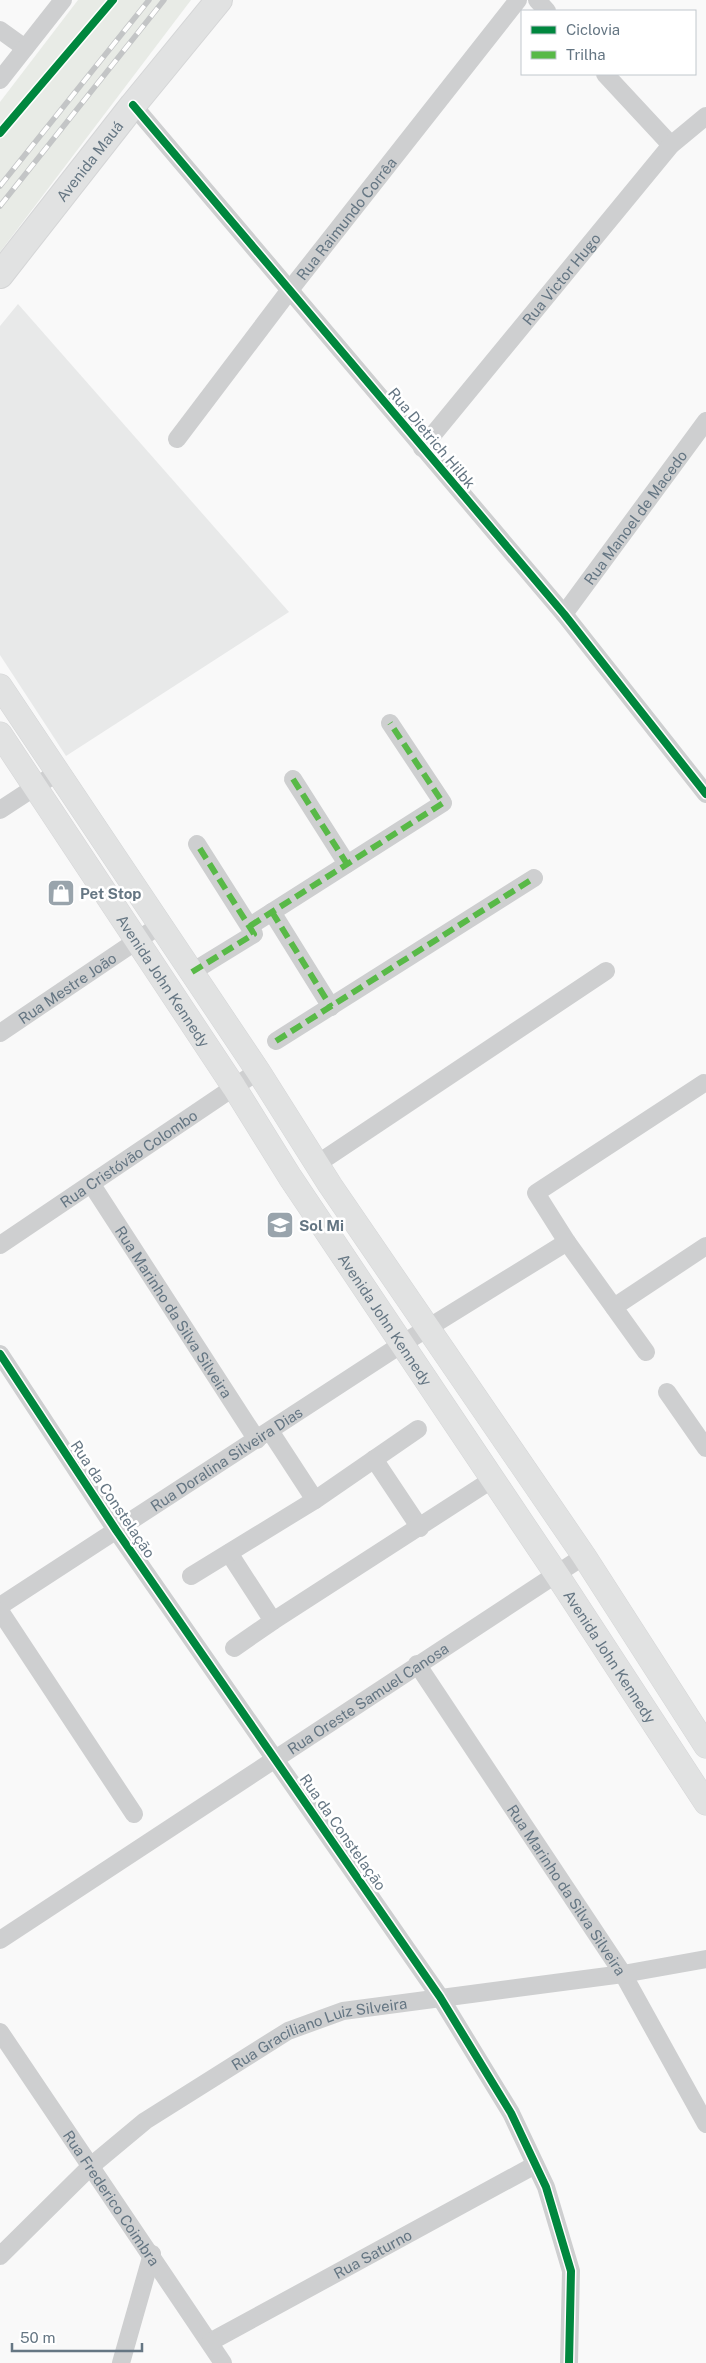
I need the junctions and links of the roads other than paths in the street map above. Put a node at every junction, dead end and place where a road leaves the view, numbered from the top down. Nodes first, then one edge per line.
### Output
1 (62, 0) edge
2 (219, 0) edge
3 (518, 0) edge
4 (536, 0) edge
5 (546, 10) edge
6 (0, 30) edge
7 (25, 48) junction
8 (606, 75) edge
9 (0, 80) edge
10 (133, 104) junction
11 (706, 116) edge
12 (671, 145) junction
13 (0, 275) edge
14 (289, 291) junction
15 (706, 421) edge
16 (177, 439) dead end
17 (422, 448) junction
18 (564, 614) junction
19 (0, 686) edge
20 (390, 723) dead end
21 (0, 734) edge
22 (58, 772) junction
23 (292, 780) dead end
24 (34, 786) junction
25 (706, 794) edge
26 (0, 810) edge
27 (197, 844) dead end
28 (347, 864) junction
29 (534, 878) dead end
30 (272, 912) junction
31 (160, 925) junction
32 (250, 926) junction
33 (136, 941) junction
34 (606, 971) dead end
35 (192, 972) junction
36 (331, 1007) junction
37 (0, 1033) edge
38 (276, 1042) dead end
39 (258, 1071) junction
40 (704, 1082) dead end
41 (234, 1087) junction
42 (317, 1164) junction
43 (92, 1184) junction
44 (567, 1242) junction
45 (0, 1245) edge
46 (706, 1246) edge
47 (614, 1307) junction
48 (429, 1328) junction
49 (402, 1344) junction
50 (646, 1352) dead end
51 (0, 1354) edge
52 (666, 1392) dead end
53 (700, 1426) edge
54 (418, 1429) dead end
55 (263, 1436) junction
56 (706, 1448) edge
57 (374, 1460) junction
58 (493, 1479) junction
59 (315, 1500) junction
60 (420, 1528) junction
61 (116, 1530) junction
62 (228, 1553) junction
63 (584, 1556) junction
64 (557, 1575) junction
65 (191, 1576) dead end
66 (0, 1606) edge
67 (0, 1611) edge
68 (273, 1621) junction
69 (234, 1648) dead end
70 (417, 1664) junction
71 (706, 1746) edge
72 (274, 1758) junction
73 (706, 1803) edge
74 (134, 1814) dead end
75 (0, 1940) edge
76 (706, 1959) edge
77 (623, 1974) junction
78 (440, 1996) junction
79 (0, 2032) edge
80 (706, 2124) edge
81 (535, 2165) junction
82 (91, 2166) junction
83 (152, 2254) junction
84 (0, 2256) edge
85 (210, 2342) junction
86 (121, 2363) edge
87 (223, 2363) edge
88 (569, 2363) edge

1 - 7 street
2 - 10 main road, Avenida Mauá
3 - 14 street, Rua Raimundo Corrêa
4 - 5 street
6 - 7 street
7 - 9 street
8 - 12 street
10 - 13 main road, Avenida Mauá
10 - 14 street, Rua Dietrich Hilbk
11 - 12 street, Rua Victor Hugo
12 - 17 street, Rua Victor Hugo
14 - 16 street, Rua Raimundo Corrêa
14 - 17 street, Rua Dietrich Hilbk
15 - 18 street, Rua Manoel de Macedo
17 - 18 street, Rua Dietrich Hilbk
18 - 25 street, Rua Dietrich Hilbk
19 - 22 main road, Avenida John Kennedy
20 - 28 street
21 - 24 main road, Avenida John Kennedy
22 - 24 street
22 - 31 main road, Avenida John Kennedy
23 - 28 street
24 - 26 street
24 - 33 main road, Avenida John Kennedy
27 - 32 street
28 - 30 street
29 - 36 street
30 - 32 street
30 - 36 street
31 - 33 street, Rua Mestre João
31 - 35 main road, Avenida John Kennedy
32 - 35 street
33 - 37 street, Rua Mestre João
33 - 41 main road, Avenida John Kennedy
34 - 42 street
35 - 39 main road, Avenida John Kennedy
36 - 38 street
39 - 41 street, Rua Cristóvão Colombo
39 - 42 main road, Avenida John Kennedy
40 - 44 street
41 - 43 street, Rua Cristóvão Colombo
41 - 49 main road, Avenida John Kennedy
42 - 48 main road, Avenida John Kennedy
43 - 45 street, Rua Cristóvão Colombo
43 - 55 street, Rua Marinho da Silva Silveira
44 - 47 street
44 - 48 street, Rua Doralina Silveira Dias
46 - 47 street
47 - 50 street
48 - 49 street, Rua Doralina Silveira Dias
48 - 63 main road, Avenida John Kennedy
49 - 55 street, Rua Doralina Silveira Dias
49 - 58 main road, Avenida John Kennedy
51 - 61 street, Rua da Constelação
52 - 53 street
53 - 56 street
54 - 57 street
55 - 59 street, Rua Marinho da Silva Silveira
55 - 61 street, Rua Doralina Silveira Dias
57 - 59 street
57 - 60 street
58 - 60 street
58 - 64 main road, Avenida John Kennedy
59 - 62 street
60 - 68 street
61 - 66 street, Rua Doralina Silveira Dias
61 - 72 street, Rua da Constelação
62 - 65 street
62 - 68 street
63 - 64 street, Rua Oreste Samuel Canosa
63 - 71 main road, Avenida John Kennedy
64 - 70 street, Rua Oreste Samuel Canosa
64 - 73 main road, Avenida John Kennedy
67 - 74 street
68 - 69 street
70 - 72 street, Rua Oreste Samuel Canosa
70 - 77 street, Rua Marinho da Silva Silveira
72 - 75 street, Rua Oreste Samuel Canosa
72 - 78 street, Rua da Constelação
76 - 77 street, Rua Graciliano Luiz Silveira
77 - 78 street, Rua Graciliano Luiz Silveira
77 - 80 street, Rua Marinho da Silva Silveira
78 - 81 street, Rua da Constelação
78 - 82 street, Rua Graciliano Luiz Silveira
79 - 82 street, Rua Frederico Coimbra
81 - 85 street, Rua Saturno
81 - 88 street, Rua da Constelação
82 - 83 street, Rua Frederico Coimbra
82 - 84 street, Rua Graciliano Luiz Silveira
83 - 85 street, Rua Frederico Coimbra
83 - 86 street
85 - 87 street, Rua Frederico Coimbra

